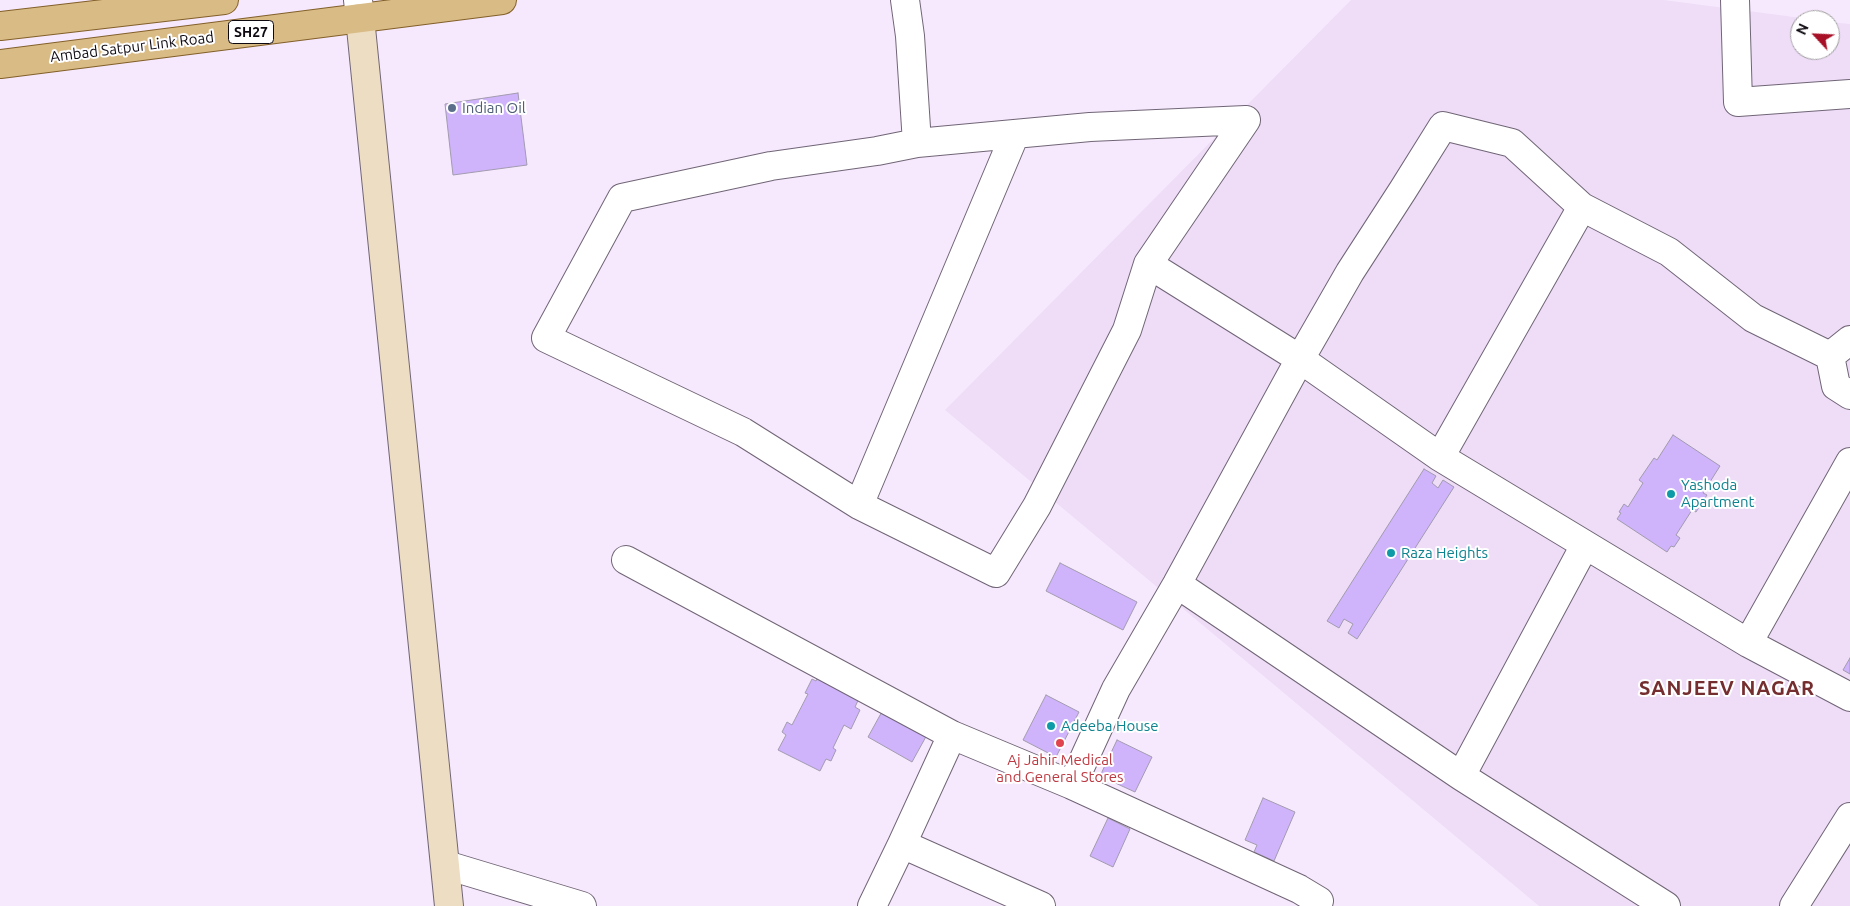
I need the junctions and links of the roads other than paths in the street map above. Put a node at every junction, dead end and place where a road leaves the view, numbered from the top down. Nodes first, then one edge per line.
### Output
1 (224, 0) edge
2 (502, 0) edge
3 (905, 0) edge
4 (1735, 0) edge
5 (359, 9) edge
6 (0, 26) edge
7 (0, 64) edge
8 (1850, 94) edge
9 (1015, 134) junction
10 (917, 143) junction
11 (1582, 207) junction
12 (1148, 264) junction
13 (1840, 348) edge
14 (1300, 359) junction
15 (1850, 395) edge
16 (1440, 457) junction
17 (1850, 462) edge
18 (860, 505) junction
19 (1585, 545) junction
20 (626, 560) dead end
21 (1176, 584) junction
22 (1748, 643) junction
23 (1850, 697) edge
24 (952, 735) junction
25 (1461, 776) junction
26 (1072, 785) junction
27 (1850, 817) edge
28 (902, 844) junction
29 (446, 865) junction
30 (449, 906) edge
31 (582, 906) edge
32 (872, 906) edge
33 (1041, 906) edge
34 (1317, 906) edge
35 (1666, 906) edge
36 (1794, 906) edge

1 - 6 main road
2 - 5 main road, Ambad Satpur Link Road / SH27
3 - 10 street
4 - 8 street
5 - 7 main road, Ambad Satpur Link Road / SH27
5 - 29 main road
9 - 10 street
9 - 12 street
9 - 18 street
10 - 18 street
11 - 13 street
11 - 14 street
11 - 16 street
12 - 14 street
12 - 18 street
13 - 15 street
14 - 16 street
14 - 21 street
16 - 19 street
17 - 22 street
19 - 22 street
19 - 25 street
20 - 24 street
21 - 25 street
21 - 26 street
22 - 23 street
24 - 26 street
24 - 28 street
25 - 35 street
26 - 34 street
27 - 36 street
28 - 32 street
28 - 33 street
29 - 30 main road
29 - 31 street

